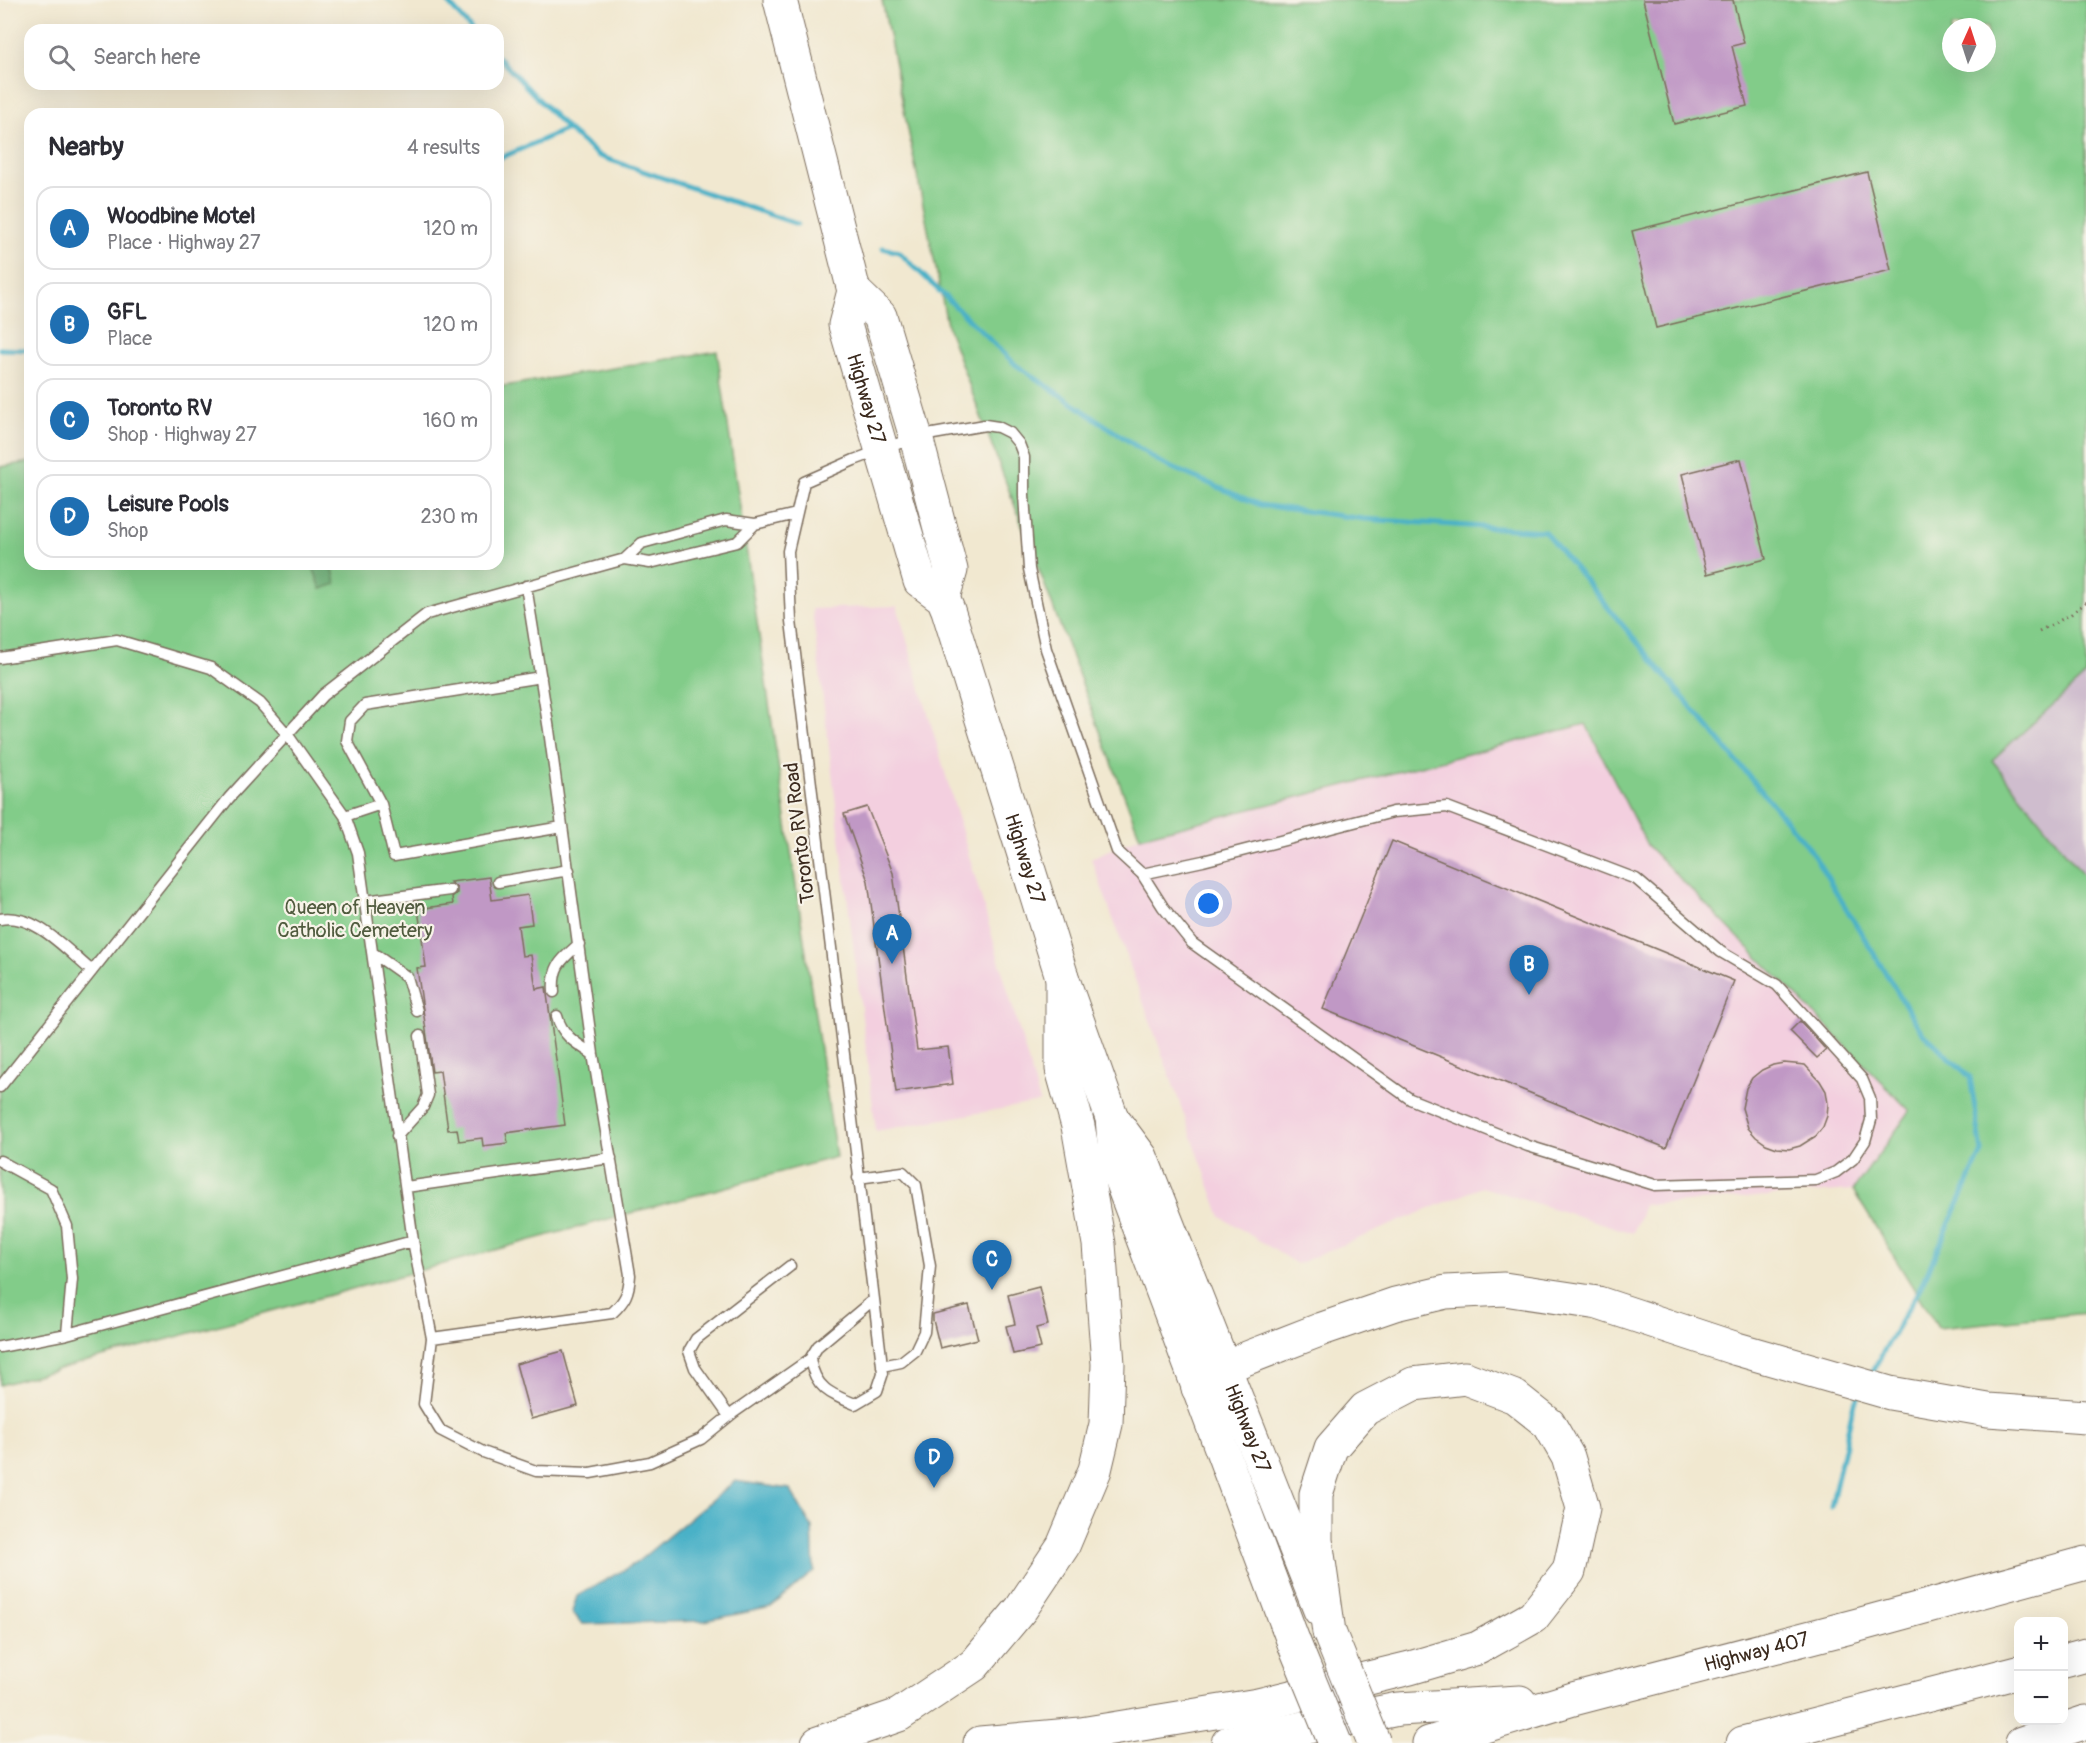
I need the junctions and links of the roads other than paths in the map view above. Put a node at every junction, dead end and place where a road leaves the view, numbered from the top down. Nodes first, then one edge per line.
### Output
1 (780, 0) edge
2 (854, 291) junction
3 (916, 437) junction
4 (882, 449) junction
5 (796, 514) junction
6 (755, 524) junction
7 (625, 559) junction
8 (526, 586) junction
9 (943, 598) junction
10 (0, 658) edge
11 (541, 677) junction
12 (287, 734) junction
13 (381, 804) junction
14 (345, 816) junction
15 (562, 827) junction
16 (569, 870) junction
17 (1142, 874) junction
18 (498, 882) dead end
19 (450, 890) dead end
20 (365, 901) junction
21 (0, 919) edge
22 (579, 944) junction
23 (373, 953) junction
24 (92, 971) junction
25 (1062, 977) junction
26 (554, 992) dead end
27 (417, 1011) dead end
28 (557, 1016) dead end
29 (420, 1036) dead end
30 (593, 1054) junction
31 (0, 1087) edge
32 (1112, 1119) junction
33 (397, 1137) junction
34 (611, 1158) junction
35 (0, 1161) edge
36 (858, 1178) junction
37 (405, 1187) junction
38 (413, 1241) junction
39 (790, 1266) dead end
40 (873, 1300) junction
41 (67, 1334) junction
42 (432, 1338) junction
43 (0, 1347) edge
44 (810, 1359) junction
45 (882, 1366) junction
46 (1224, 1367) junction
47 (1198, 1388) junction
48 (729, 1416) junction
49 (2086, 1417) edge
50 (2086, 1563) edge
51 (1329, 1632) junction
52 (2086, 1655) edge
53 (2068, 1660) edge
54 (2014, 1673) edge
55 (1573, 1700) junction
56 (2086, 1722) edge
57 (818, 1743) edge
58 (981, 1743) edge
59 (1228, 1743) edge
60 (1335, 1743) edge
61 (1374, 1743) edge
62 (1429, 1743) edge
63 (1743, 1743) edge
64 (2022, 1743) edge

1 - 2 main road, Highway 27
2 - 3 main road, Highway 27
2 - 4 main road, Highway 27
3 - 4 lane, Toronto RV Road
3 - 9 main road, Highway 27
3 - 17 lane, Toronto RV Road
4 - 5 lane, Toronto RV Road
4 - 9 main road, Highway 27
5 - 6 lane
5 - 36 lane, Toronto RV Road
6 - 7 lane
6 - 7 lane
7 - 8 lane
8 - 11 lane
8 - 12 lane
9 - 25 main road, Highway 27
10 - 12 lane
11 - 13 lane
11 - 15 lane
12 - 14 lane
12 - 24 lane
13 - 14 lane
13 - 15 lane
14 - 20 lane
15 - 16 lane
16 - 18 lane
16 - 22 lane
17 - 17 lane, Toronto RV Road
19 - 20 lane
20 - 23 lane
21 - 24 lane
22 - 26 lane
22 - 30 lane
23 - 27 lane
23 - 33 lane
24 - 31 lane
25 - 32 main road, Highway 27
25 - 57 main road
28 - 30 lane
29 - 33 lane
30 - 34 lane
32 - 46 main road, Highway 27
32 - 47 main road, Highway 27
33 - 37 lane
34 - 37 lane
34 - 42 lane
35 - 41 lane
36 - 40 lane, Toronto RV Road
36 - 45 lane
37 - 38 lane
38 - 41 lane
38 - 42 lane
39 - 48 lane
40 - 44 lane
40 - 45 lane, Toronto RV Road
41 - 43 lane
42 - 48 lane
44 - 45 lane, Toronto RV Road
44 - 48 lane
46 - 47 main road
46 - 49 main road
46 - 51 main road, Highway 27
47 - 60 main road, Highway 27, bridge
50 - 55 main road, Highway 407
51 - 58 main road
51 - 61 main road, Highway 27, bridge
52 - 53 main road
54 - 63 main road
55 - 59 main road
55 - 62 main road, Highway 407
56 - 64 main road

